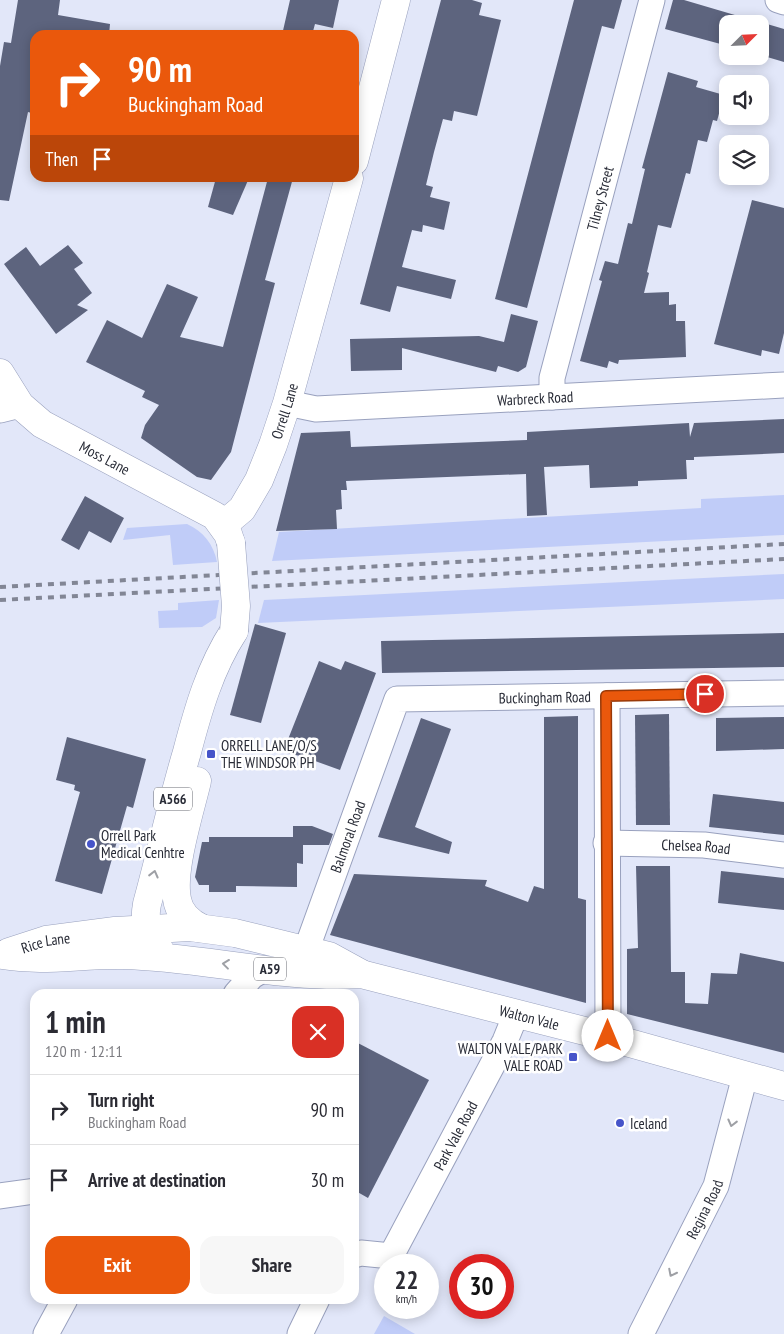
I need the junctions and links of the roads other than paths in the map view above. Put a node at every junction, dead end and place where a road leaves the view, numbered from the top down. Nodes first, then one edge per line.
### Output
1 (396, 0) edge
2 (652, 0) edge
3 (778, 0) edge
4 (784, 2) edge
5 (359, 142) edge
6 (349, 182) edge
7 (0, 373) edge
8 (784, 385) edge
9 (552, 397) junction
10 (286, 403) junction
11 (10, 407) edge
12 (227, 534) junction
13 (234, 631) junction
14 (784, 693) edge
15 (606, 696) junction
16 (397, 699) joint
17 (606, 843) junction
18 (784, 855) edge
19 (176, 898) junction
20 (152, 925) junction
21 (201, 928) junction
22 (103, 944) junction
23 (1, 955) edge
24 (178, 959) junction
25 (302, 962) junction
26 (264, 969) junction
27 (240, 989) edge
28 (516, 1014) junction
29 (608, 1036) junction
30 (744, 1076) junction
31 (784, 1086) edge
32 (30, 1192) edge
33 (0, 1196) edge
34 (359, 1254) edge
35 (62, 1304) edge
36 (315, 1304) edge
37 (46, 1334) edge
38 (300, 1334) edge
39 (642, 1334) edge

1 - 5 main road
2 - 9 street, Tilney Street
3 - 4 street
6 - 10 main road, Orrell Lane
7 - 11 main road, Moss Lane
8 - 9 street, Warbreck Road
9 - 10 street, Warbreck Road
10 - 12 main road, Orrell Lane
11 - 12 main road, Moss Lane
12 - 13 main road, A566, bridge
13 - 19 main road, A566
20 -> 13 main road, A566
14 - 15 street, Buckingham Road
15 - 16 street, Buckingham Road
15 - 17 street
16 - 25 street, Balmoral Road
17 - 18 street, Chelsea Road
17 - 29 street
19 - 20 main road, A566
19 - 21 main road
20 - 21 main road, Walton Vale / A59
20 - 22 main road
20 - 24 main road
21 - 25 main road, Walton Vale / A59
22 - 23 main road, Rice Lane / A59
22 - 24 main road, Walton Vale / A59
26 -> 24 main road, Walton Vale / A59
25 - 26 main road, Walton Vale / A59
25 - 28 main road, Walton Vale / A59
26 - 27 street
28 - 29 main road, Walton Vale / A59
28 - 34 street, Park Vale Road
29 - 30 main road, Walton Vale / A59
30 - 31 main road, Walton Vale / A59
30 -> 39 street, Regina Road
32 - 33 street
35 - 37 street
36 - 38 street

